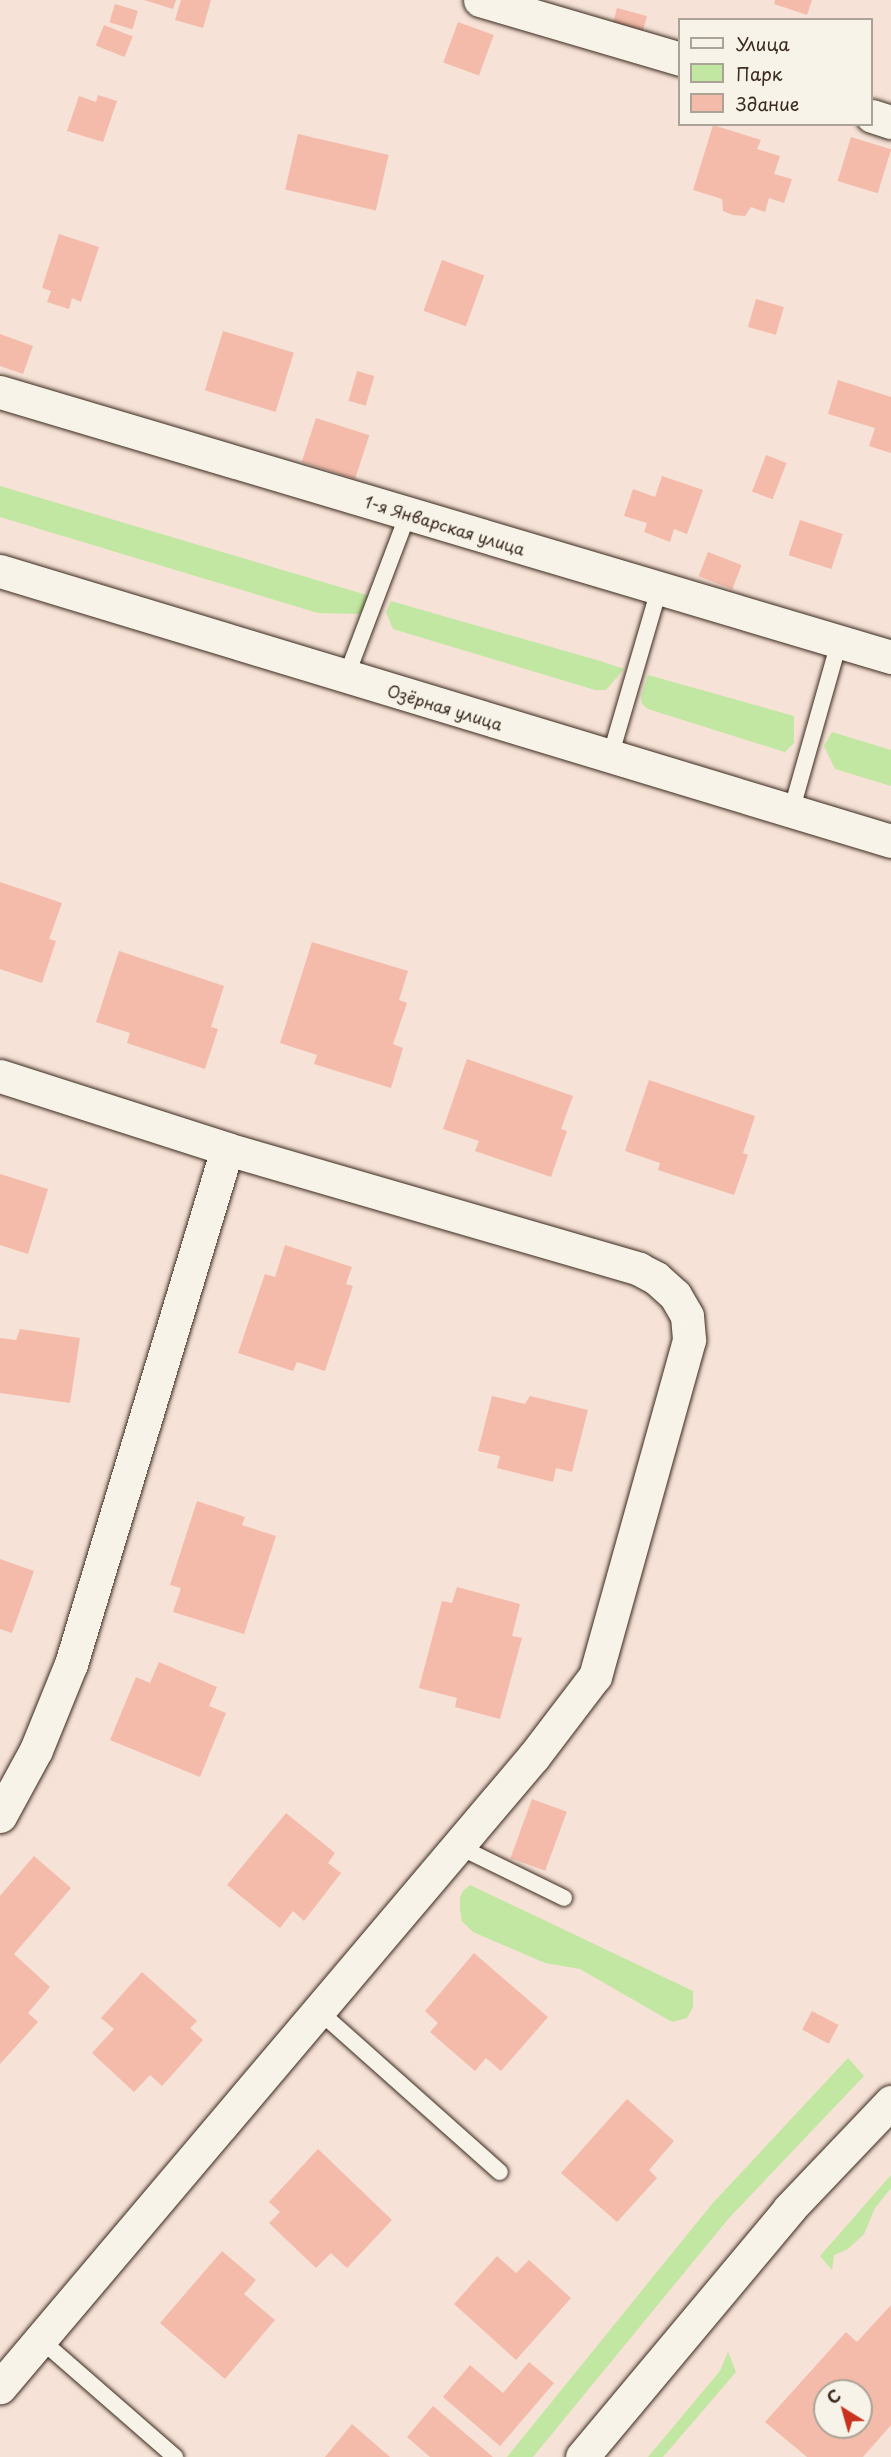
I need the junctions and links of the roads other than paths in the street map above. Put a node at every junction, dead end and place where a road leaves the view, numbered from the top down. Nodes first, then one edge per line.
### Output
1 (480, 0) edge
2 (678, 58) edge
3 (873, 116) edge
4 (891, 122) edge
5 (0, 392) edge
6 (408, 514) junction
7 (0, 572) edge
8 (659, 589) junction
9 (839, 642) junction
10 (891, 657) edge
11 (346, 677) junction
12 (610, 757) junction
13 (791, 812) junction
14 (891, 841) edge
15 (0, 1076) edge
16 (227, 1149) junction
17 (0, 1816) edge
18 (458, 1846) junction
19 (564, 1898) dead end
20 (319, 2011) junction
21 (891, 2102) edge
22 (500, 2172) dead end
23 (40, 2340) junction
24 (0, 2387) edge
25 (175, 2457) edge
26 (582, 2457) edge

1 - 2 street
3 - 4 street
5 - 6 street, 1-я Январская улица
6 - 8 street, 1-я Январская улица
6 - 11 lane
7 - 11 street, Озёрная улица
8 - 9 street, 1-я Январская улица
8 - 12 lane
9 - 10 street, 1-я Январская улица
9 - 13 lane
11 - 12 street, Озёрная улица
12 - 13 street, Озёрная улица
13 - 14 street, Озёрная улица
15 - 16 street
16 - 17 street
16 - 18 street
18 - 19 lane
18 - 20 street
20 - 22 lane
20 - 23 street
21 - 26 street
23 - 24 street
23 - 25 lane

